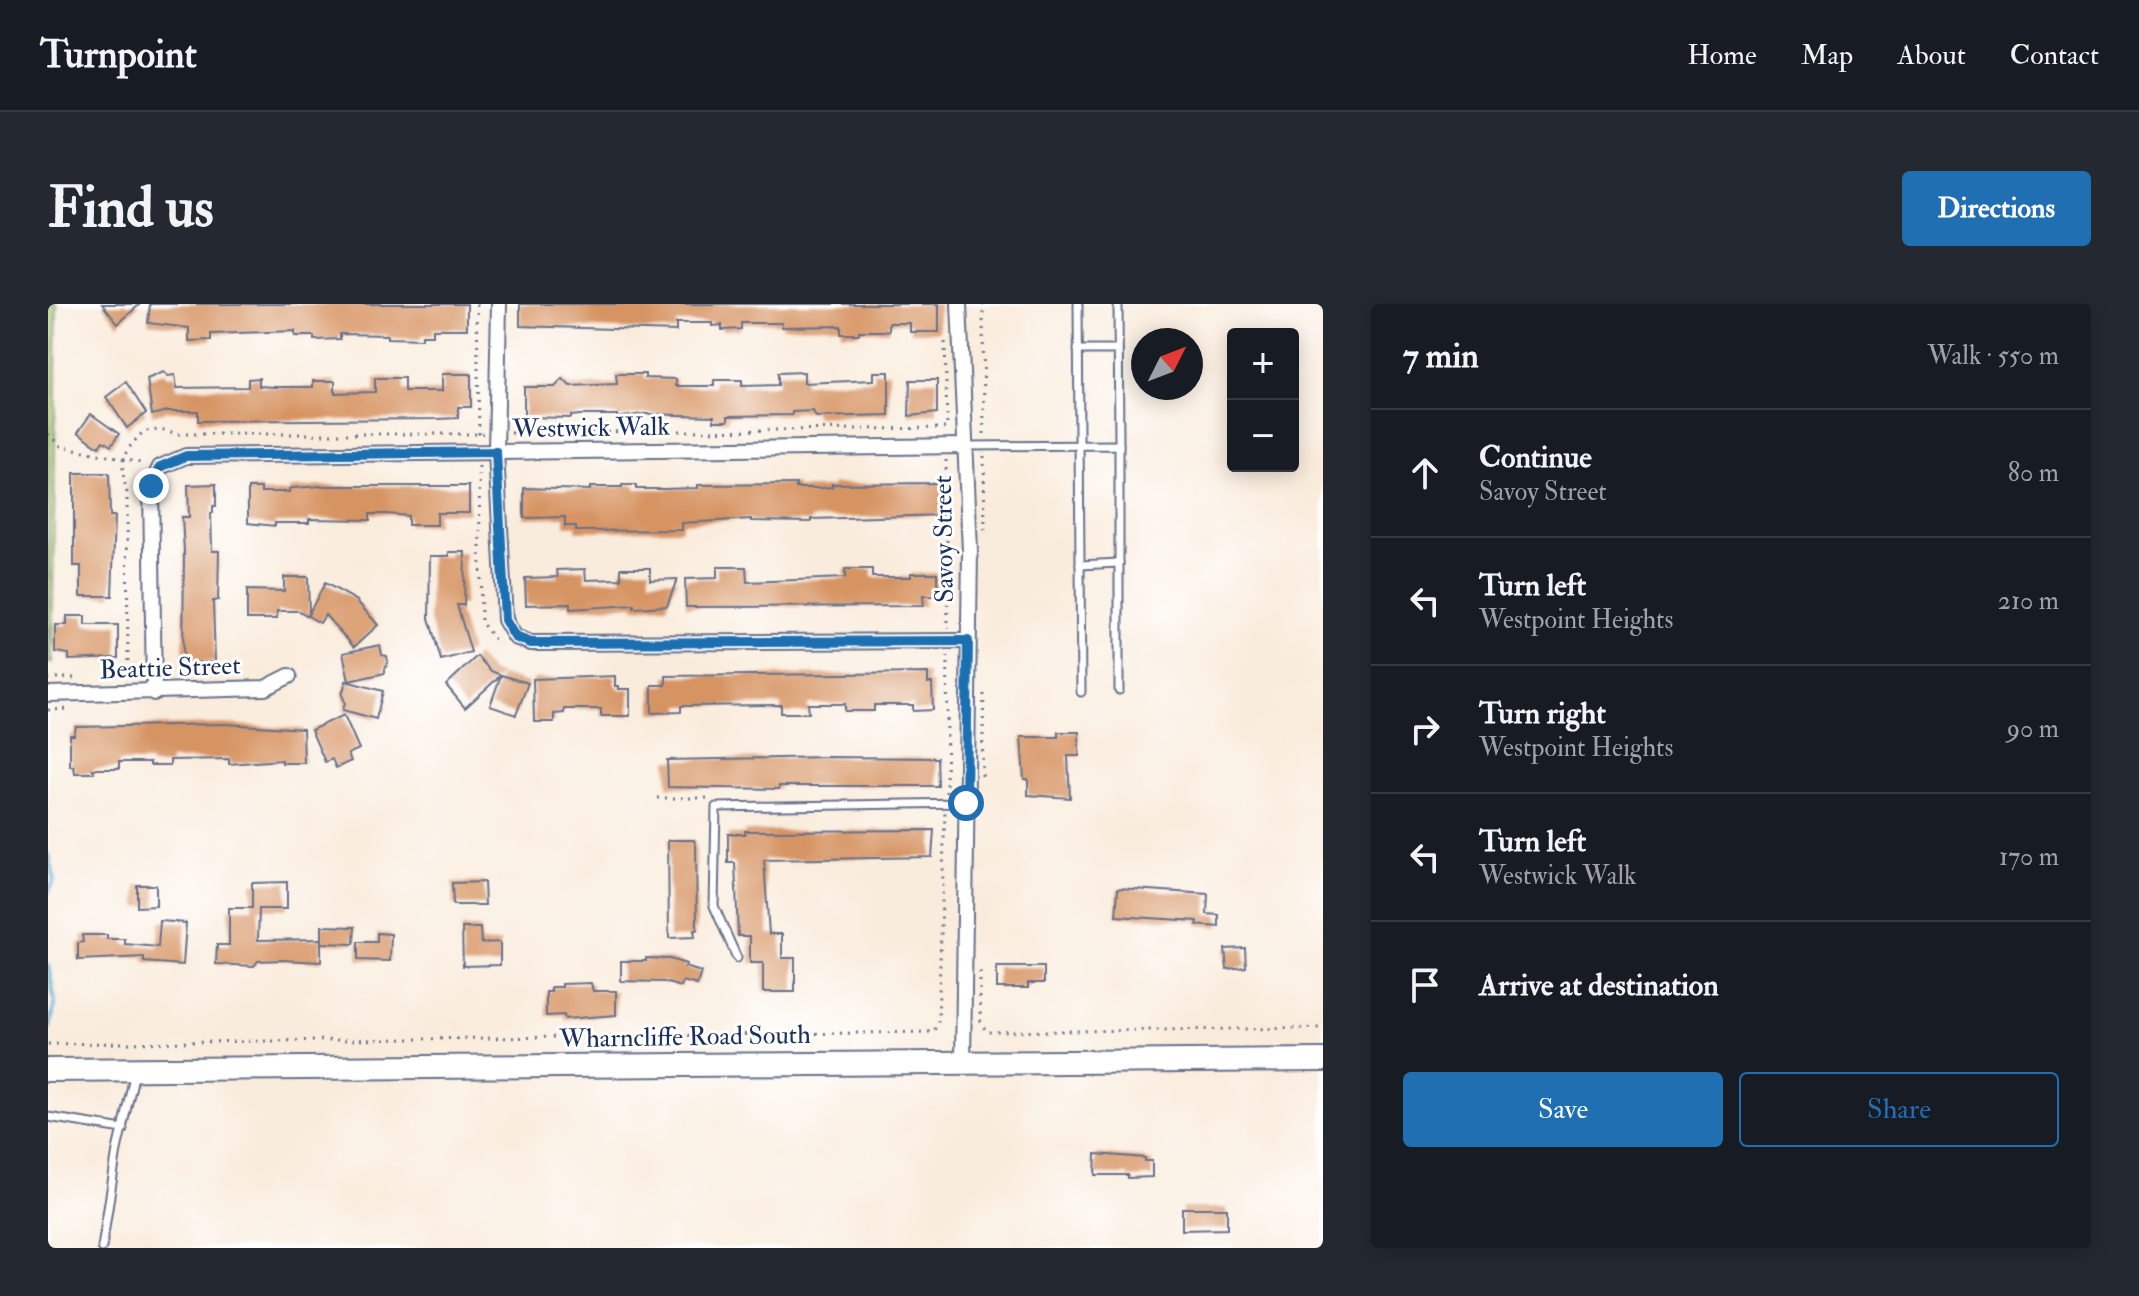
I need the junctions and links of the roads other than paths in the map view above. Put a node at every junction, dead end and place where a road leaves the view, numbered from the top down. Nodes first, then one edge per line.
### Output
1 (499, 304) edge
2 (959, 304) edge
3 (1078, 304) edge
4 (1118, 304) edge
5 (1078, 350) junction
6 (1118, 350) junction
7 (1119, 445) junction
8 (965, 446) junction
9 (1078, 446) junction
10 (496, 452) junction
11 (1119, 563) junction
12 (1080, 565) junction
13 (968, 641) junction
14 (289, 676) dead end
15 (1119, 690) dead end
16 (1081, 692) dead end
17 (154, 693) junction
18 (48, 694) edge
19 (966, 803) junction
20 (737, 958) dead end
21 (1323, 1060) edge
22 (963, 1062) junction
23 (48, 1070) edge
24 (135, 1070) junction
25 (48, 1117) edge
26 (123, 1129) junction
27 (102, 1248) edge

1 - 10 street
2 - 8 street, Savoy Street
3 - 5 lane
4 - 6 lane
5 - 6 lane
5 - 9 lane
6 - 7 lane
7 - 9 lane
7 - 11 lane
8 - 9 lane
8 - 10 street, Westwick Walk
8 - 13 street, Savoy Street
9 - 12 lane
10 - 13 street
10 - 17 street, Westwick Walk
11 - 12 lane
11 - 15 lane
12 - 16 lane
13 - 19 street, Savoy Street
14 - 17 street, Beattie Street
17 - 18 street, Beattie Street
19 - 20 lane
19 - 22 street, Savoy Street
21 - 22 main road, Wharncliffe Road South
22 - 24 main road, Wharncliffe Road South
23 - 24 main road, Wharncliffe Road South
24 - 26 lane
25 - 26 lane
26 - 27 lane

